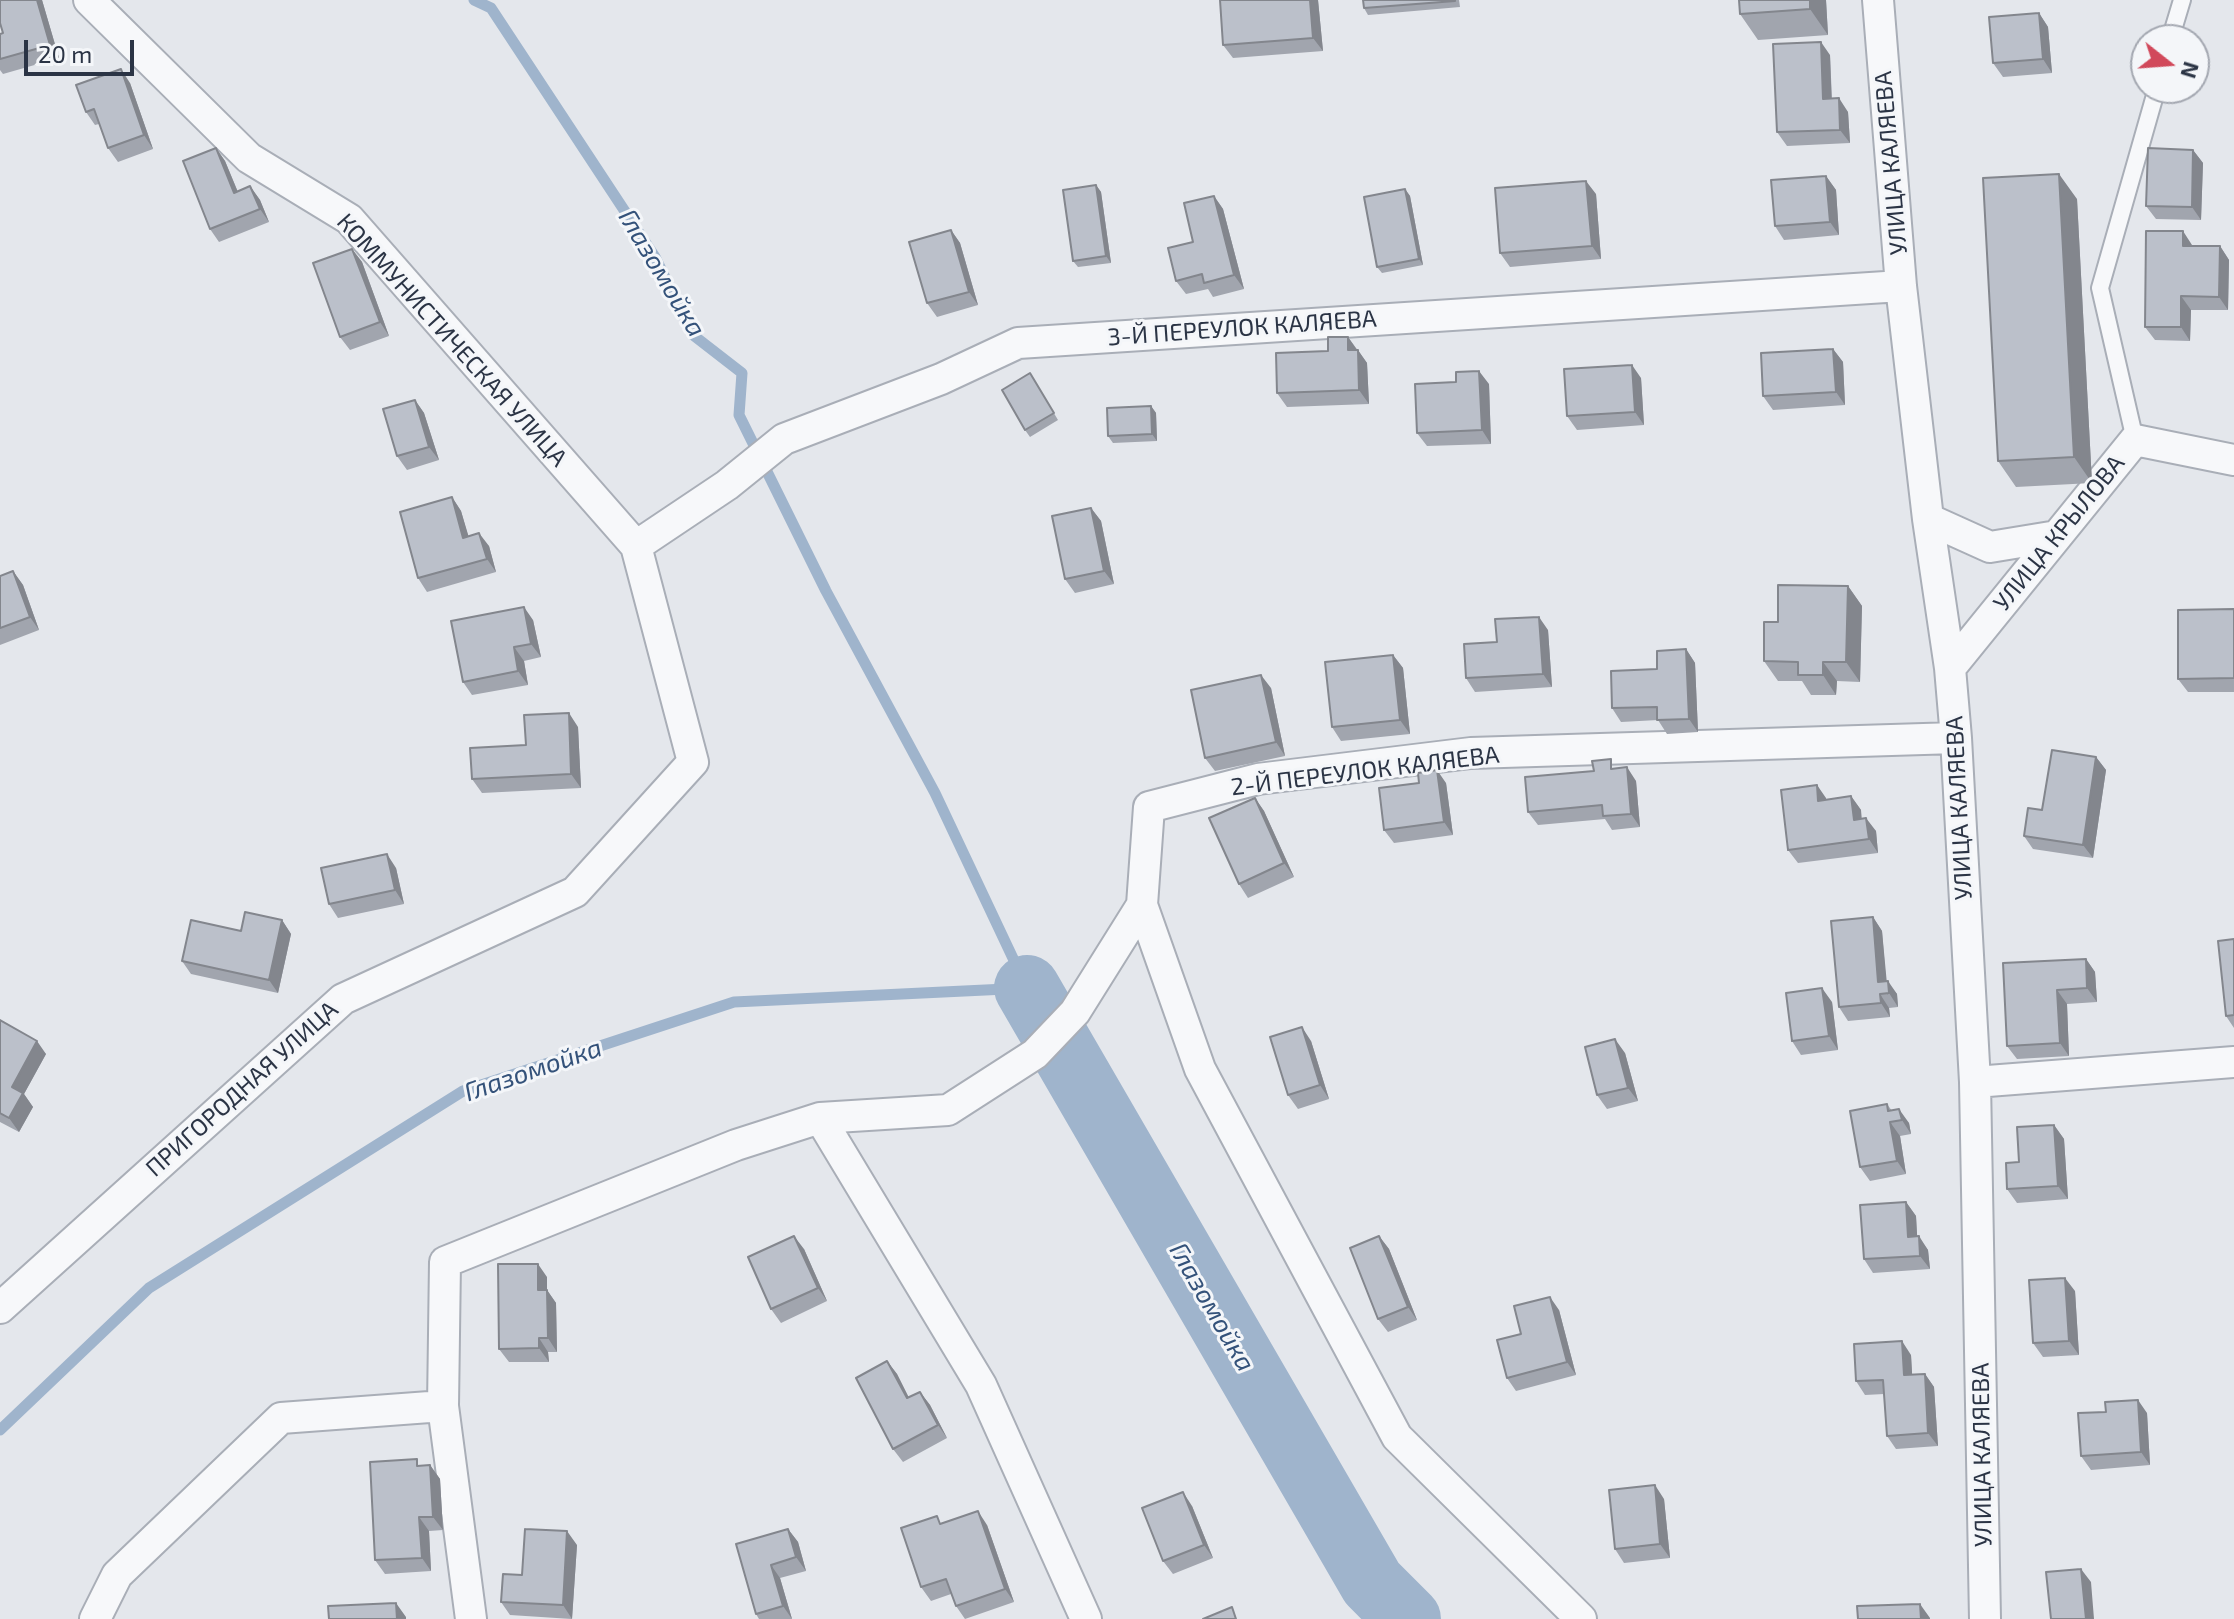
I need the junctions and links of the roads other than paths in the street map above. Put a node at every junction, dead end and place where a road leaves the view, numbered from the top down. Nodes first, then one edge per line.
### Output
1 (89, 0) edge
2 (1878, 0) edge
3 (2182, 0) edge
4 (2175, 24) edge
5 (2152, 104) edge
6 (1901, 286) junction
7 (2135, 440) junction
8 (2234, 460) edge
9 (1928, 519) junction
10 (2057, 536) junction
11 (636, 546) junction
12 (1950, 668) junction
13 (1956, 738) junction
14 (693, 762) joint
15 (1142, 905) junction
16 (2234, 1062) edge
17 (1975, 1082) junction
18 (820, 1118) junction
19 (0, 1308) edge
20 (443, 1406) junction
21 (95, 1619) edge
22 (471, 1619) edge
23 (1086, 1619) edge
24 (1581, 1619) edge
25 (1985, 1619) edge

1 - 11 street, КОММУНИСТИЧЕСКАЯ УЛИЦА
2 - 6 street, УЛИЦА КАЛЯЕВА
3 - 4 lane
5 - 7 lane
6 - 9 street, УЛИЦА КАЛЯЕВА
6 - 11 street, 3-Й ПЕРЕУЛОК КАЛЯЕВА
7 - 8 street, УЛИЦА КРЫЛОВА
7 - 10 street, УЛИЦА КРЫЛОВА
9 - 10 street
9 - 12 street, УЛИЦА КАЛЯЕВА
10 - 12 street, УЛИЦА КРЫЛОВА
11 - 14 street, КОММУНИСТИЧЕСКАЯ УЛИЦА
12 - 13 street, УЛИЦА КАЛЯЕВА
13 - 15 street, 2-Й ПЕРЕУЛОК КАЛЯЕВА
13 - 17 street, УЛИЦА КАЛЯЕВА
14 - 19 street, ПРИГОРОДНАЯ УЛИЦА
15 - 18 street
15 - 24 street, 2-Й ПЕРЕУЛОК КАЛЯЕВА
16 - 17 street
17 - 25 street, УЛИЦА КАЛЯЕВА
18 - 20 street
18 - 23 street
20 - 21 street
20 - 22 street

